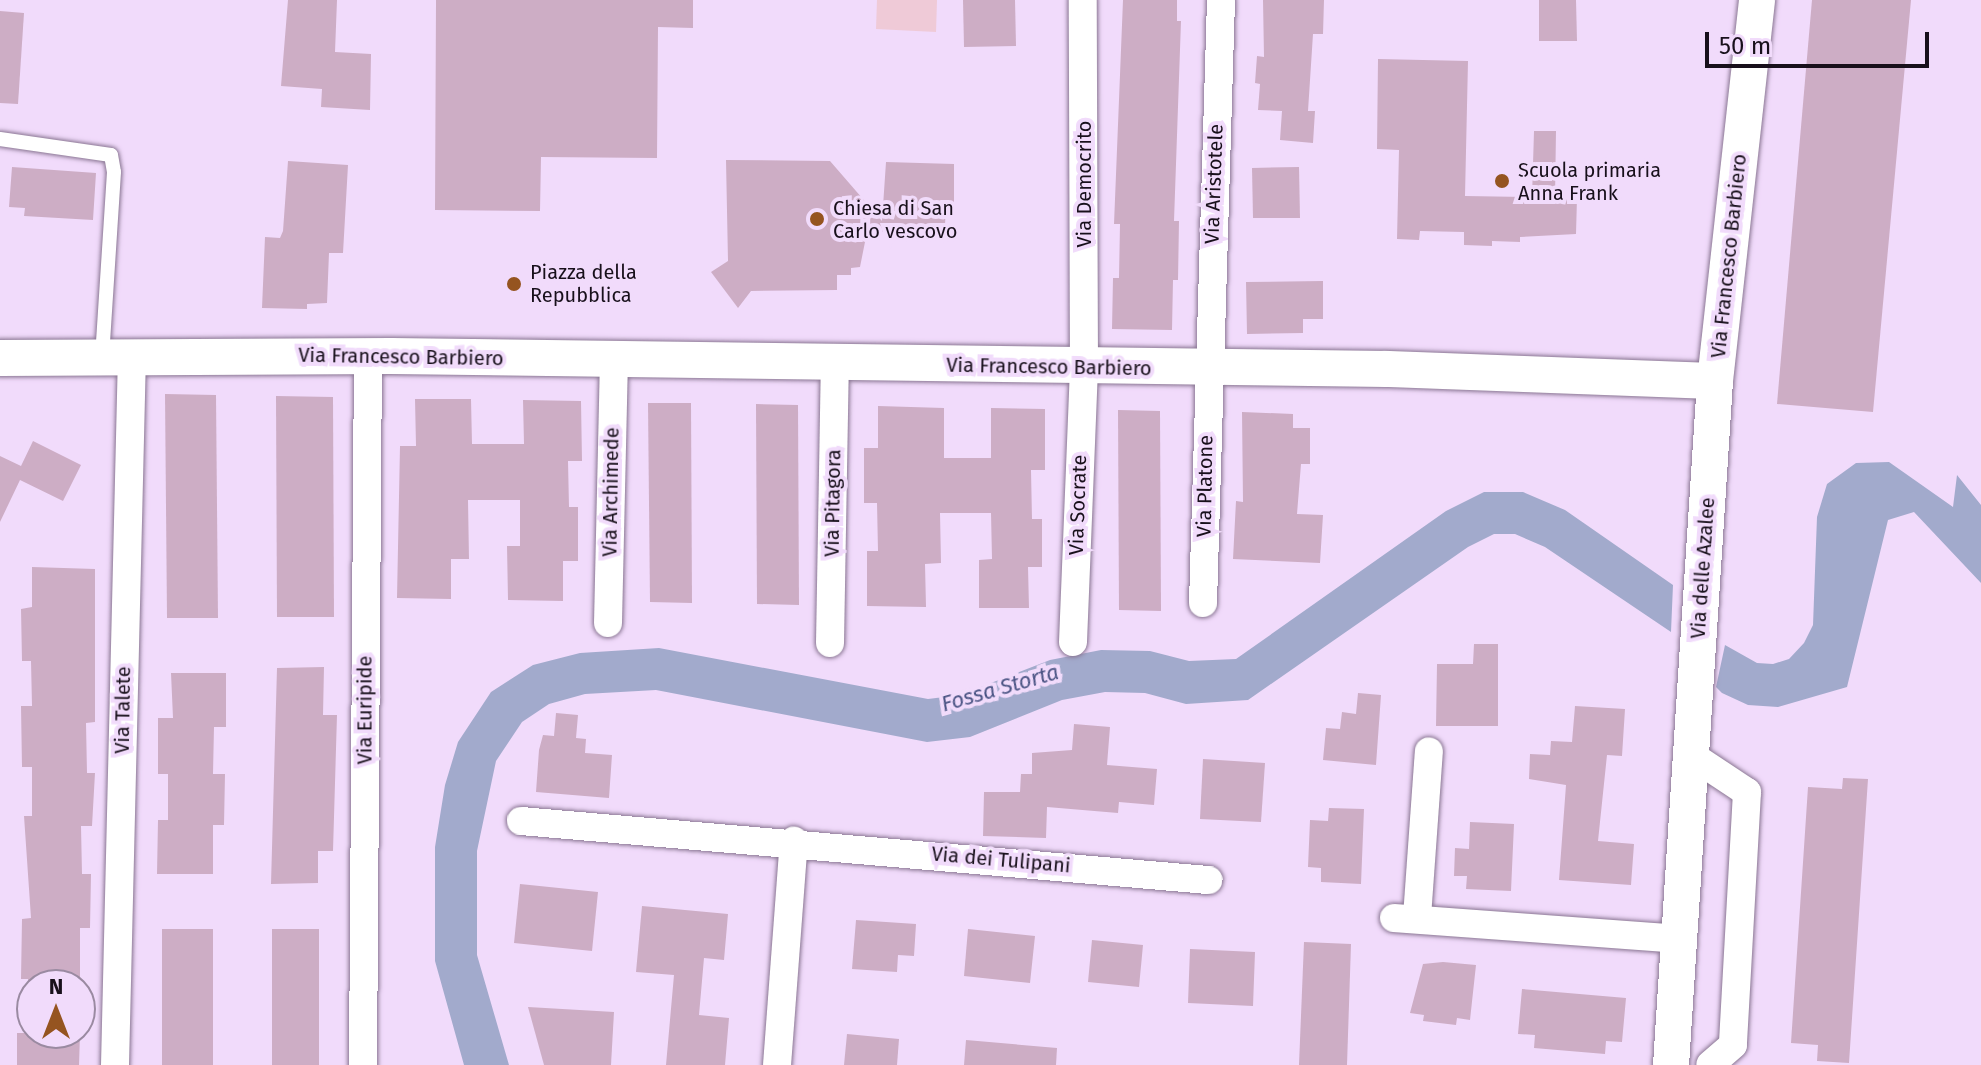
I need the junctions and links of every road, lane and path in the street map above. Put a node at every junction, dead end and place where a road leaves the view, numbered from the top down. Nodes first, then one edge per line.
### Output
1 (1083, 0) edge
2 (1221, 0) edge
3 (1757, 0) edge
4 (0, 139) edge
5 (117, 356) junction
6 (368, 356) junction
7 (0, 358) edge
8 (614, 361) junction
9 (835, 364) junction
10 (1084, 369) junction
11 (1208, 369) junction
12 (1715, 381) junction
13 (1203, 603) dead end
14 (608, 623) dead end
15 (1073, 642) dead end
16 (830, 643) dead end
17 (1429, 751) dead end
18 (1691, 755) junction
19 (521, 821) dead end
20 (794, 841) junction
21 (1208, 880) dead end
22 (1680, 939) junction
23 (115, 1065) edge
24 (363, 1065) edge
25 (777, 1065) edge
26 (1671, 1065) edge
27 (1710, 1065) edge

1 - 10 street, Via Democrito
2 - 11 street, Via Aristotele
3 - 12 street, Via Francesco Barbiero
4 - 5 lane
5 - 6 street, Via Francesco Barbiero
5 - 7 street, Via Francesco Barbiero
5 - 23 street, Via Talete
6 - 8 street, Via Francesco Barbiero
6 - 24 street, Via Euripide
8 - 9 street, Via Francesco Barbiero
8 - 14 street, Via Archimede
9 - 10 street, Via Francesco Barbiero
9 - 16 street, Via Pitagora
10 - 11 street, Via Francesco Barbiero
10 - 15 street, Via Socrate
11 - 12 street, Via Francesco Barbiero
11 - 13 street, Via Platone
12 - 18 street, Via delle Azalee
17 - 22 street
18 - 22 street, Via delle Azalee
18 - 27 street
19 - 20 street, Via dei Tulipani
20 - 21 street, Via dei Tulipani
20 - 25 street
22 - 26 street, Via delle Azalee

